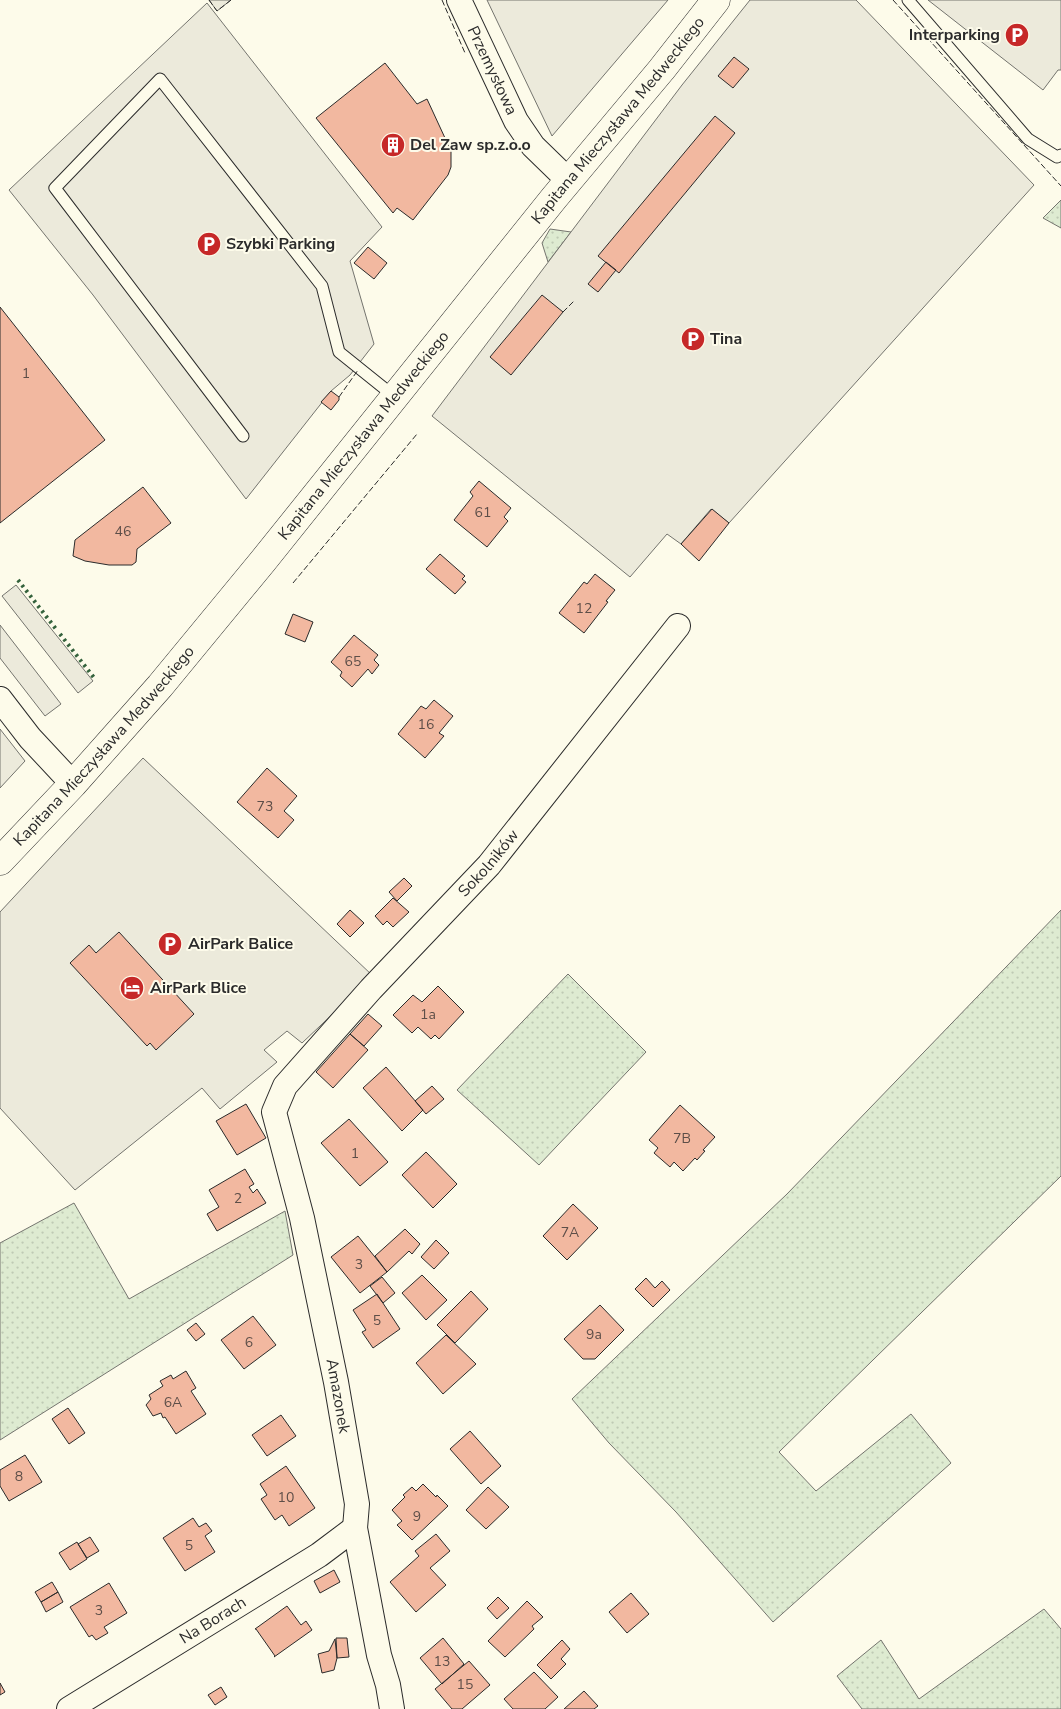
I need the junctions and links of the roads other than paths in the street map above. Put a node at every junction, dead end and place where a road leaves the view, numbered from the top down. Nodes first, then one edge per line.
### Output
1 (459, 0) edge
2 (716, 0) edge
3 (908, 0) edge
4 (1061, 155) edge
5 (569, 181) junction
6 (395, 398) junction
7 (243, 436) dead end
8 (678, 626) dead end
9 (0, 699) edge
10 (74, 784) junction
11 (0, 861) edge
12 (285, 1086) joint
13 (355, 1528) junction
14 (69, 1709) edge
15 (392, 1709) edge

1 - 5 street, Przemysłowa
2 - 5 main road, Kapitana Mieczysława Medweckiego
3 - 4 lane
5 - 6 main road, Kapitana Mieczysława Medweckiego
6 - 7 lane
6 - 10 main road, Kapitana Mieczysława Medweckiego
8 - 12 street, Sokolników
9 - 10 street
10 - 11 main road, Kapitana Mieczysława Medweckiego
12 - 13 street, Amazonek
13 - 14 street, Na Borach
13 - 15 street, Amazonek

